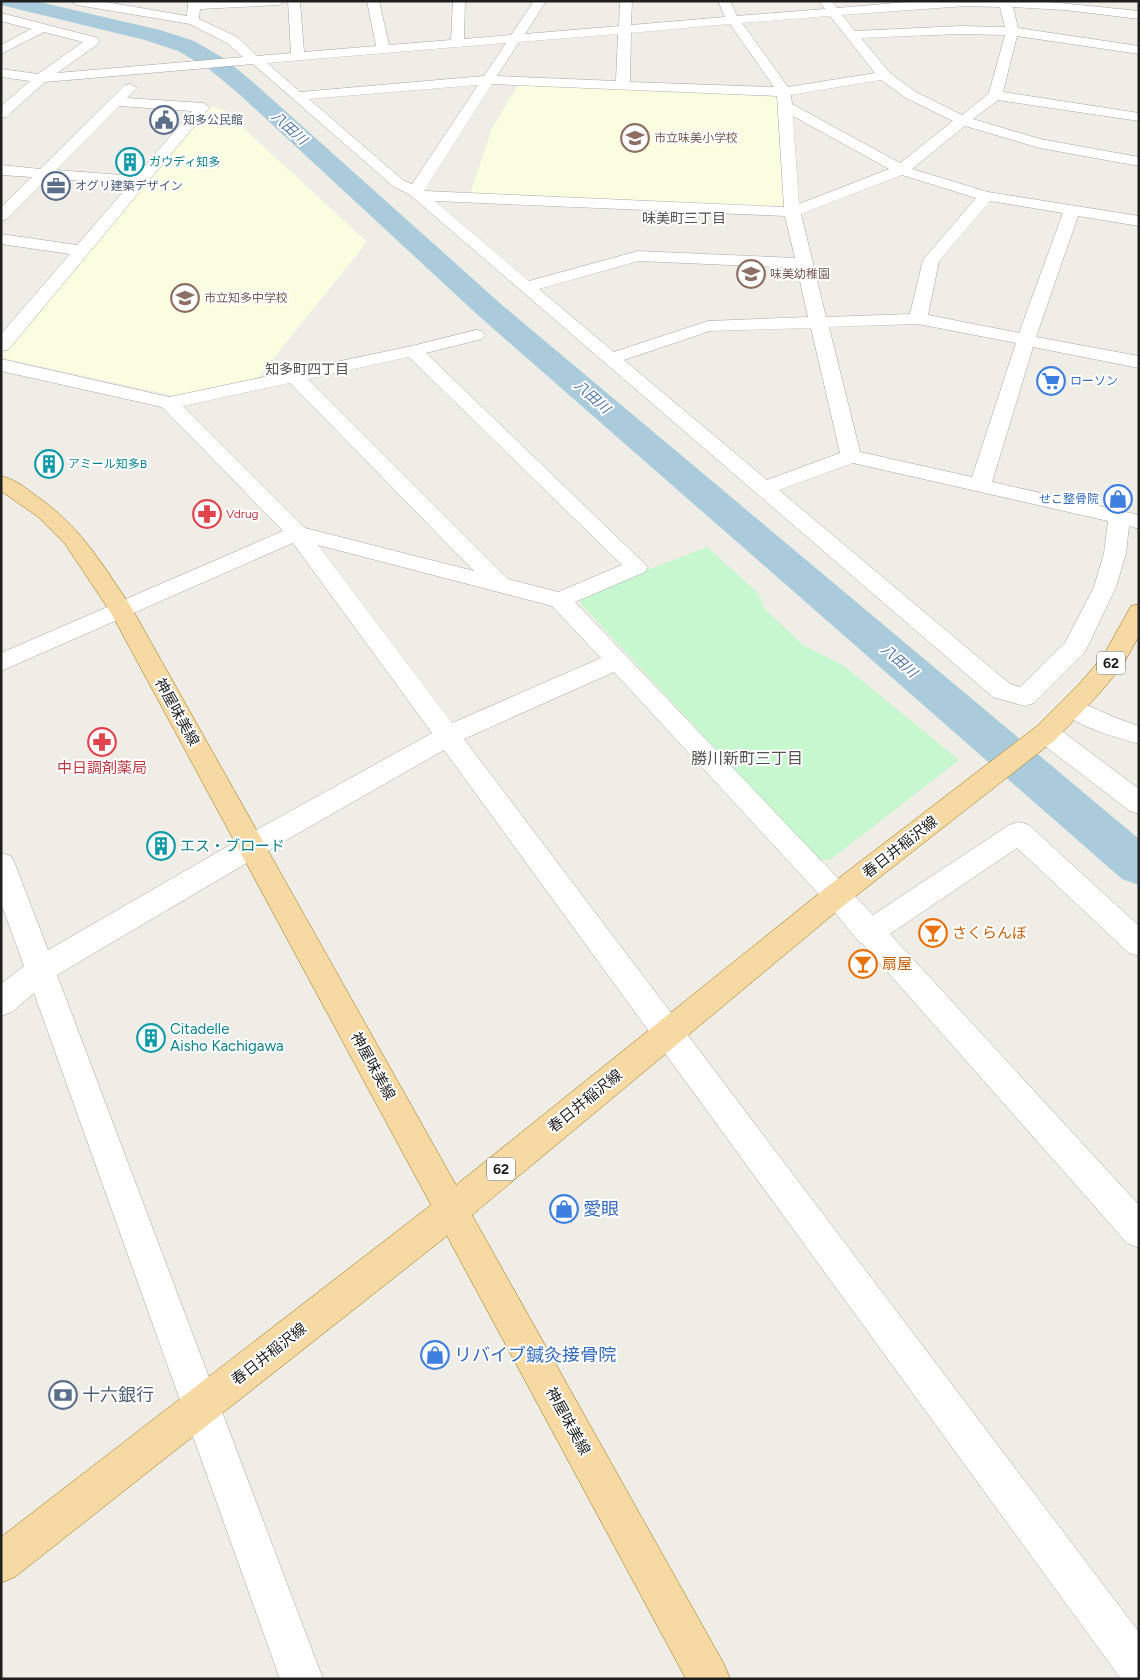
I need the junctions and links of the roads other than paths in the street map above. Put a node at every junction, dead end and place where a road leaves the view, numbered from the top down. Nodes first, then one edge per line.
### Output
1 (77, 1) edge
2 (279, 1) edge
3 (294, 1) edge
4 (373, 1) edge
5 (459, 1) edge
6 (540, 1) edge
7 (626, 1) edge
8 (724, 1) edge
9 (1006, 2) edge
10 (194, 4) edge
11 (1076, 4) edge
12 (829, 6) edge
13 (1138, 14) edge
14 (1, 17) edge
15 (733, 20) junction
16 (193, 21) junction
17 (42, 28) junction
18 (626, 29) junction
19 (1012, 31) junction
20 (851, 35) junction
21 (515, 39) junction
22 (456, 43) junction
23 (383, 49) junction
24 (1, 50) edge
25 (1139, 50) edge
26 (298, 56) junction
27 (148, 70) junction
28 (1, 73) edge
29 (884, 75) junction
30 (41, 78) junction
31 (489, 80) junction
32 (623, 84) junction
33 (995, 95) junction
34 (298, 96) junction
35 (784, 99) junction
36 (116, 102) junction
37 (1, 114) edge
38 (1139, 117) edge
39 (964, 120) junction
40 (1139, 162) edge
41 (1, 170) edge
42 (901, 170) junction
43 (45, 174) junction
44 (140, 181) junction
45 (417, 193) junction
46 (986, 196) junction
47 (1072, 210) junction
48 (792, 212) junction
49 (1, 216) edge
50 (1139, 222) edge
51 (1, 239) edge
52 (81, 250) junction
53 (804, 263) junction
54 (526, 286) junction
55 (918, 319) junction
56 (819, 322) junction
57 (476, 335) dead end
58 (1026, 340) junction
59 (1, 346) edge
60 (413, 351) junction
61 (610, 359) junction
62 (1139, 362) edge
63 (1, 365) edge
64 (295, 377) junction
65 (170, 403) junction
66 (851, 456) junction
67 (1, 482) edge
68 (980, 486) junction
69 (764, 489) junction
70 (1129, 519) edge
71 (297, 533) junction
72 (500, 583) junction
73 (560, 600) junction
74 (122, 611) junction
75 (1139, 612) edge
76 (616, 661) junction
77 (1, 663) edge
78 (1071, 707) junction
79 (1139, 735) edge
80 (447, 736) junction
81 (1039, 738) junction
82 (1139, 804) edge
83 (252, 846) junction
84 (1, 864) edge
85 (837, 895) junction
86 (869, 933) junction
87 (1139, 944) edge
88 (41, 969) junction
89 (1, 1003) edge
90 (669, 1032) junction
91 (452, 1210) junction
92 (1139, 1231) edge
93 (202, 1406) junction
94 (1, 1563) edge
95 (1139, 1667) edge
96 (302, 1679) edge
97 (709, 1679) edge

1 - 16 street
2 - 10 street
3 - 26 street
4 - 23 street
5 - 22 street
6 - 21 street
7 - 18 street
8 - 15 street
9 - 11 street
9 - 12 street
9 - 19 street
10 - 16 street
11 - 13 street
12 - 15 street
12 - 20 street
14 - 17 street
15 - 18 street
15 - 35 street
16 - 34 street
17 - 24 street
17 - 30 street
18 - 21 street
18 - 32 street
19 - 20 street
19 - 25 street
19 - 33 street
20 - 29 street
21 - 22 street
21 - 31 street
22 - 23 street
23 - 26 street
26 - 27 street
27 - 30 street
27 - 36 street
28 - 30 street
29 - 35 street
29 - 39 street
30 - 37 street
31 - 32 street
31 - 34 street
31 - 45 street
32 - 35 street
33 - 38 street
33 - 39 street
34 - 45 street
35 - 42 street
35 - 48 street
36 - 43 street
36 - 44 street
39 - 40 street
39 - 42 street
41 - 43 street
42 - 46 street
42 - 48 street
43 - 44 street
43 - 49 street
44 - 52 street
45 - 48 street
45 - 54 street
46 - 47 street
46 - 55 street
47 - 50 street
47 - 58 street
48 - 53 street
51 - 52 street
52 - 59 street
53 - 54 street
53 - 56 street
54 - 61 street
55 - 56 street
55 - 58 street
56 - 61 street
56 - 66 street
57 - 60 street
58 - 62 street
58 - 68 street
60 - 64 street
60 - 73 street
61 - 69 street
63 - 65 street
64 - 65 street
64 - 72 street
65 - 71 street
66 - 68 street
66 - 69 street
67 - 74 main road, 神屋味美線
68 - 70 street
69 - 70 street
71 - 72 street
71 - 74 street
71 - 80 street
72 - 73 street
73 - 76 street
74 - 77 street
74 - 83 main road, 神屋味美線
75 - 78 main road, 春日井稲沢線 / 62
76 - 80 street
76 - 85 street
78 - 79 street
78 - 81 main road, 春日井稲沢線 / 62
80 - 83 street
80 - 90 street
81 - 82 street
81 - 85 main road, 春日井稲沢線 / 62
83 - 88 street
83 - 91 main road, 神屋味美線
84 - 88 street
85 - 86 street
85 - 90 main road, 春日井稲沢線 / 62
86 - 87 street
86 - 92 street
88 - 89 street
88 - 93 street
90 - 91 main road, 春日井稲沢線 / 62
90 - 95 street
91 - 93 main road, 春日井稲沢線 / 62
91 - 97 main road, 神屋味美線
93 - 94 main road, 春日井稲沢線 / 62
93 - 96 street

